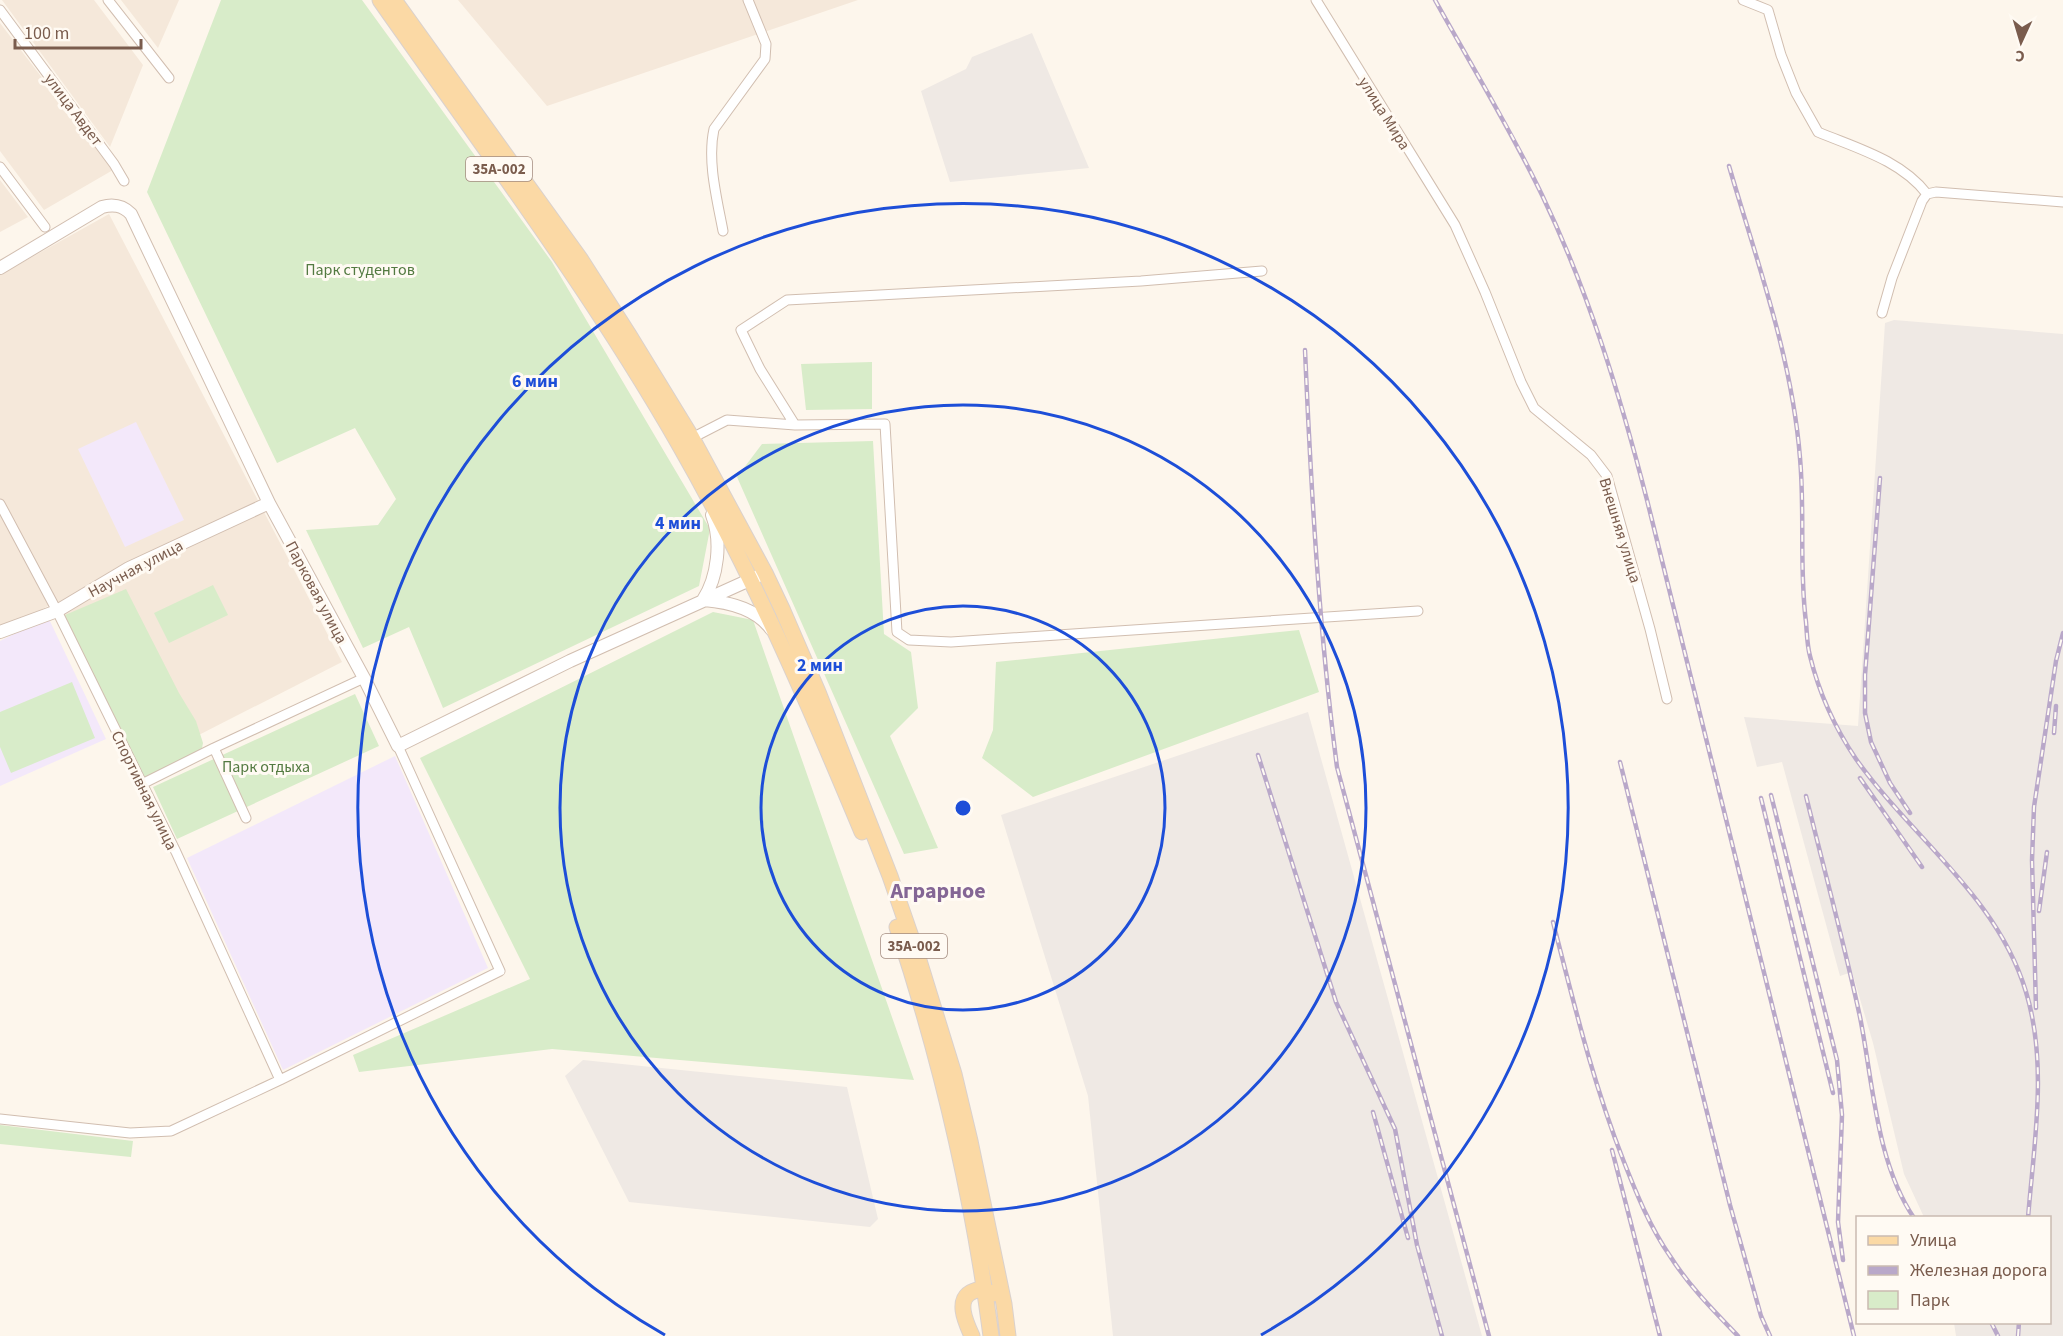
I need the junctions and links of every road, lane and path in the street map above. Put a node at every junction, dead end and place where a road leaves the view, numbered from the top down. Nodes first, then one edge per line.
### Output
1 (108, 0) edge
2 (380, 0) edge
3 (394, 0) edge
4 (748, 0) edge
5 (1316, 0) edge
6 (1743, 0) edge
7 (0, 10) edge
8 (170, 78) dead end
9 (0, 167) edge
10 (124, 181) dead end
11 (1928, 194) junction
12 (2063, 202) edge
13 (1455, 225) joint
14 (45, 227) dead end
15 (723, 231) dead end
16 (0, 268) edge
17 (1262, 272) dead end
18 (1882, 313) dead end
19 (795, 425) junction
20 (692, 438) junction
21 (704, 488) junction
22 (269, 503) junction
23 (0, 504) edge
24 (758, 576) junction
25 (703, 600) junction
26 (57, 611) junction
27 (1418, 611) dead end
28 (0, 632) edge
29 (783, 646) junction
30 (364, 678) junction
31 (1667, 699) dead end
32 (398, 746) junction
33 (214, 748) junction
34 (142, 784) junction
35 (246, 818) dead end
36 (280, 1080) junction
37 (0, 1119) edge
38 (985, 1290) junction
39 (1004, 1305) junction
40 (972, 1336) edge
41 (991, 1336) edge
42 (1008, 1336) edge

1 - 8 street
2 - 21 main road, 35А-002
3 - 20 main road, 35А-002
4 - 15 street
5 - 13 street, улица Мира
6 - 11 street
7 - 10 street, улица Авдет
9 - 14 street
11 - 12 street
11 - 18 street
13 - 31 street, Внешняя улица
16 - 22 street, Парковая улица
17 - 19 street
19 - 20 street
19 - 27 street
20 - 24 main road, 35А-002
21 - 24 main road, 35А-002
21 - 25 street
22 - 26 street, Научная улица
22 - 30 street, Парковая улица
23 - 26 street, Спортивная улица
24 - 25 street
24 - 29 main road, 35А-002
24 - 39 main road, 35А-002
25 - 29 street
25 - 32 street
26 - 28 street, Научная улица
26 - 34 street, Спортивная улица
29 - 38 main road, 35А-002
30 - 32 street, Парковая улица
30 - 33 street
32 - 36 street, Парковая улица
33 - 34 street
33 - 35 street
34 - 36 street, Спортивная улица
36 - 37 street
38 - 39 main road
38 - 40 main road
38 - 41 main road, 35А-002
39 - 42 main road, 35А-002

